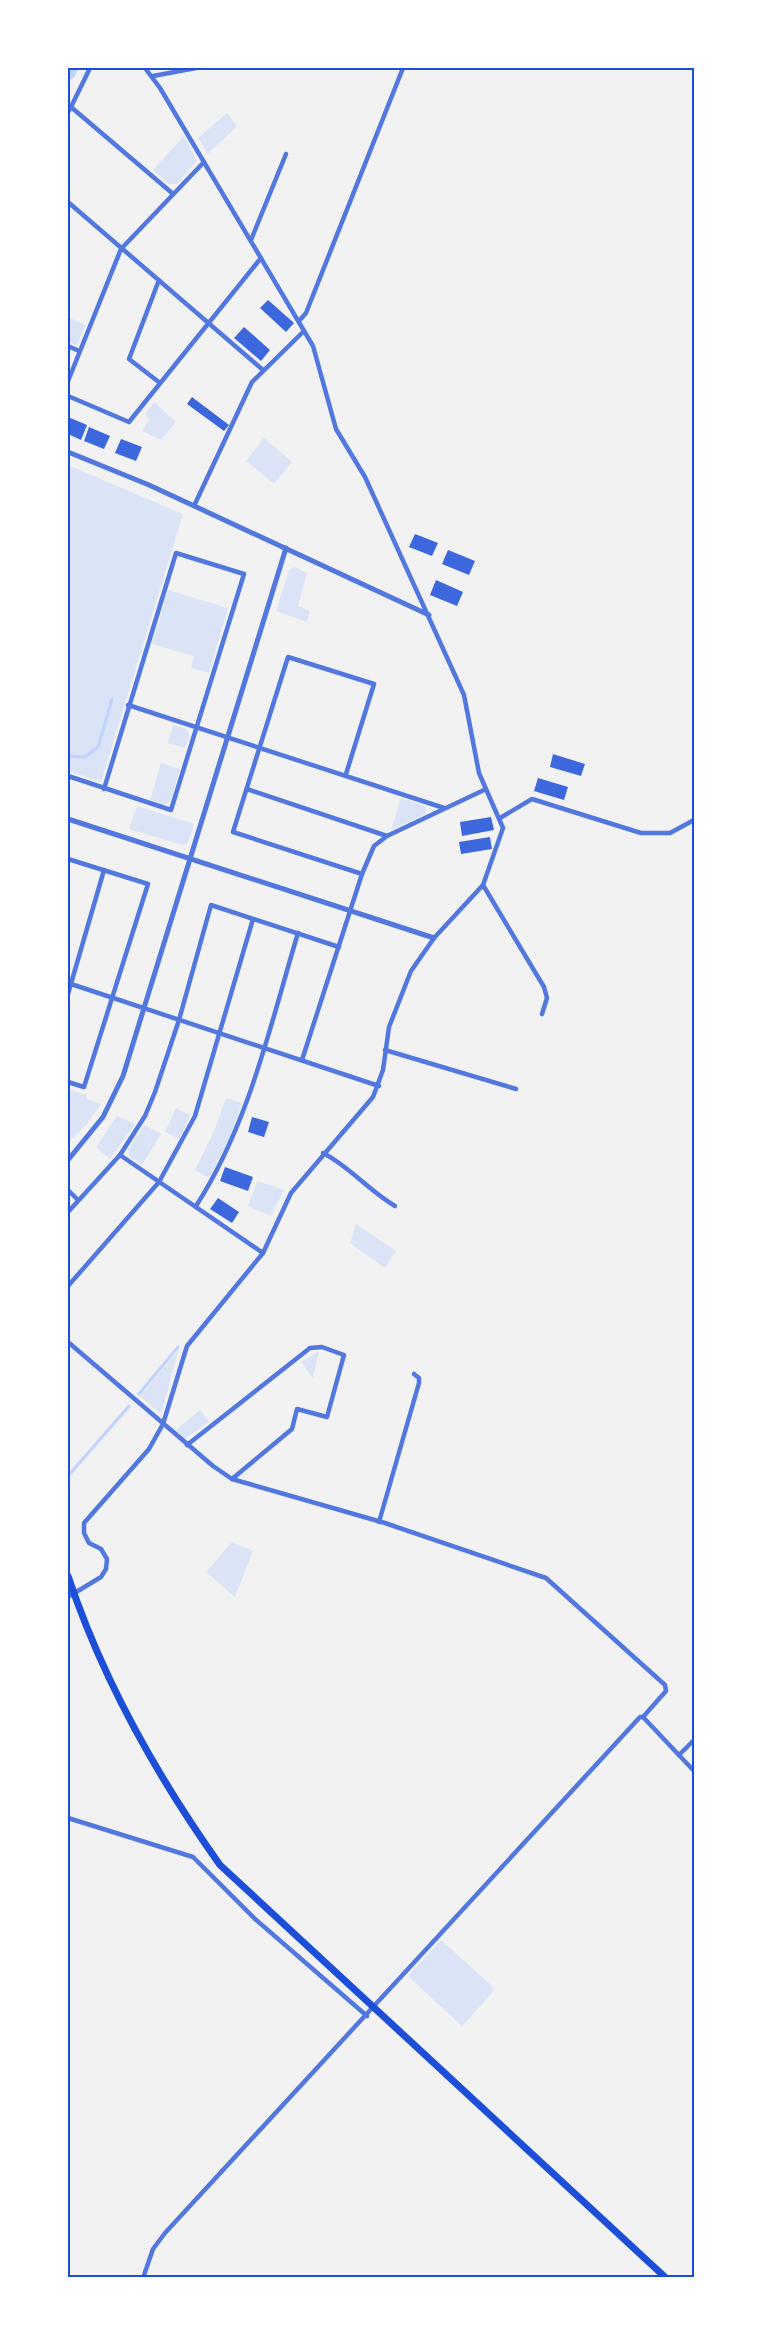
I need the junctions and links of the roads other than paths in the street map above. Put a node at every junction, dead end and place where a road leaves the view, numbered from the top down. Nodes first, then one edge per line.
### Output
1 (90, 68) edge
2 (145, 68) edge
3 (196, 68) edge
4 (403, 68) edge
5 (153, 76) junction
6 (69, 110) edge
7 (286, 154) dead end
8 (204, 162) junction
9 (172, 193) junction
10 (68, 202) edge
11 (251, 240) junction
12 (121, 249) junction
13 (261, 258) junction
14 (159, 280) junction
15 (299, 321) junction
16 (208, 324) junction
17 (304, 331) junction
18 (68, 346) edge
19 (79, 351) junction
20 (262, 370) junction
21 (68, 381) edge
22 (160, 383) junction
23 (68, 396) edge
24 (68, 452) edge
25 (194, 506) junction
26 (286, 548) junction
27 (429, 615) junction
28 (128, 705) junction
29 (198, 726) junction
30 (227, 735) junction
31 (260, 746) junction
32 (346, 774) junction
33 (68, 776) edge
34 (104, 789) junction
35 (247, 789) junction
36 (484, 790) junction
37 (444, 807) junction
38 (500, 818) junction
39 (68, 819) edge
40 (694, 820) edge
41 (387, 836) junction
42 (190, 858) junction
43 (68, 859) edge
44 (104, 870) junction
45 (362, 874) junction
46 (483, 885) junction
47 (351, 910) junction
48 (253, 919) junction
49 (297, 933) junction
50 (434, 938) junction
51 (339, 947) junction
52 (69, 984) edge
53 (68, 994) edge
54 (112, 998) junction
55 (144, 1008) junction
56 (542, 1014) dead end
57 (178, 1020) junction
58 (220, 1033) junction
59 (264, 1047) junction
60 (386, 1050) junction
61 (302, 1060) junction
62 (68, 1082) edge
63 (379, 1086) junction
64 (516, 1089) dead end
65 (323, 1153) junction
66 (120, 1155) junction
67 (68, 1160) edge
68 (159, 1182) junction
69 (68, 1190) edge
70 (78, 1200) junction
71 (196, 1206) junction
72 (395, 1206) dead end
73 (68, 1212) edge
74 (263, 1253) junction
75 (68, 1286) edge
76 (68, 1342) edge
77 (414, 1374) dead end
78 (163, 1424) junction
79 (187, 1445) junction
80 (232, 1479) junction
81 (379, 1522) junction
82 (68, 1576) edge
83 (71, 1596) edge
84 (644, 1717) junction
85 (694, 1740) edge
86 (679, 1755) junction
87 (694, 1771) edge
88 (68, 1818) edge
89 (374, 2008) junction
90 (367, 2016) junction
91 (143, 2277) edge
92 (666, 2277) edge

1 - 6 street
2 - 5 street
3 - 5 street
4 - 15 street
5 - 8 street
6 - 9 street
7 - 11 street
8 - 9 street
8 - 11 street
9 - 12 street
10 - 12 street
11 - 13 street
12 - 14 street
12 - 19 street
13 - 15 street
13 - 16 street
14 - 16 street
14 - 22 street
15 - 17 street
16 - 20 street
16 - 22 street
17 - 20 street
17 - 27 street
18 - 19 street
19 - 21 street
20 - 25 street
22 - 23 street
24 - 25 street
25 - 26 street
26 - 27 street
26 - 30 street
27 - 36 street
28 - 29 street
28 - 29 street
28 - 34 street
29 - 30 street
29 - 34 street
30 - 31 street
30 - 42 street
31 - 32 street
31 - 32 street
31 - 35 street
32 - 37 street
33 - 34 street
35 - 41 street
35 - 45 street
36 - 37 street
36 - 38 street
37 - 41 street
38 - 40 street
38 - 46 street
39 - 42 street
41 - 45 street
42 - 47 street
42 - 55 street
43 - 44 street
44 - 52 street
44 - 54 street
45 - 47 street
46 - 50 street
46 - 56 street
47 - 50 street
47 - 51 street
48 - 49 street
48 - 57 street
48 - 58 street
49 - 51 street
49 - 59 street
50 - 60 street
51 - 61 street
52 - 53 street
52 - 54 street
54 - 55 street
54 - 62 street
55 - 57 street
55 - 67 street
57 - 58 street
57 - 66 street
58 - 59 street
58 - 68 street
59 - 61 street
59 - 71 street
60 - 63 street
60 - 64 street
61 - 63 street
63 - 65 street
65 - 72 street
65 - 74 street
66 - 68 street
66 - 70 street
68 - 71 street
68 - 75 street
69 - 70 street
70 - 73 street
71 - 74 street
74 - 78 street
76 - 78 street
77 - 81 street
78 - 79 street
78 - 83 street
79 - 80 street
79 - 80 street
80 - 81 street
81 - 84 street
82 - 83 highway
83 - 89 highway
84 - 86 street
84 - 89 street
85 - 86 street
86 - 87 street
88 - 90 street
89 - 90 street
89 - 92 highway
90 - 91 street

